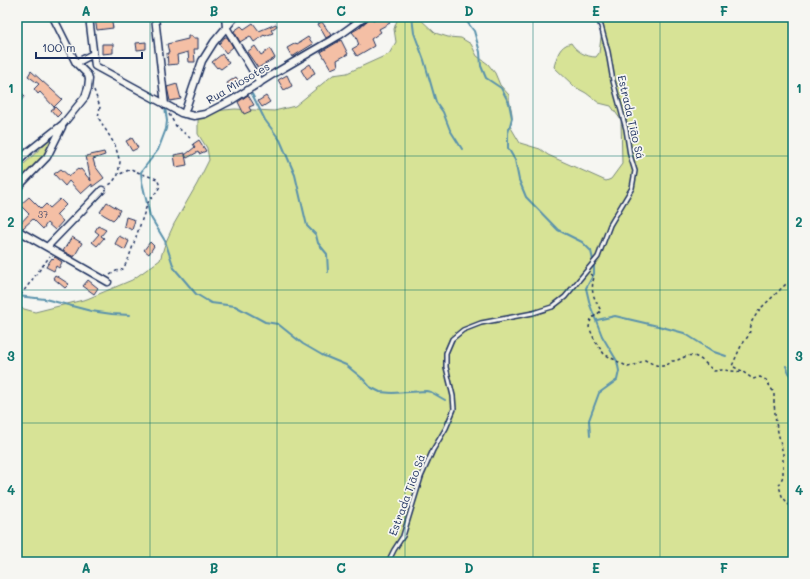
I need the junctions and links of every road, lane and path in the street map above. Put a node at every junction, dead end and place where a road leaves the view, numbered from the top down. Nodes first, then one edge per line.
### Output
1 (53, 17) edge
2 (89, 17) edge
3 (155, 17) edge
4 (225, 17) edge
5 (235, 17) edge
6 (364, 17) edge
7 (596, 17) edge
8 (226, 27) junction
9 (93, 54) junction
10 (76, 63) junction
11 (95, 66) junction
12 (84, 72) junction
13 (90, 79) junction
14 (260, 83) junction
15 (166, 105) junction
16 (184, 114) junction
17 (63, 124) junction
18 (190, 138) dead end
19 (17, 164) edge
20 (118, 175) junction
21 (17, 188) edge
22 (102, 190) joint
23 (17, 230) edge
24 (47, 247) junction
25 (54, 251) junction
26 (585, 271) junction
27 (793, 281) edge
28 (106, 282) joint
29 (17, 300) edge
30 (743, 372) junction
31 (793, 510) edge
32 (388, 562) edge

1 - 10 street
2 - 9 street
3 - 15 street
4 - 8 street
5 - 8 street
6 - 14 street, Rua Miosotes
7 - 26 lane, Estrada Tião Sá
8 - 14 street
8 - 16 street
9 - 10 street
9 - 11 street
10 - 12 street
11 - 12 street
11 - 15 street, Rua Miosotes
12 - 13 street
13 - 17 street
13 - 20 path
14 - 16 street, Rua Miosotes
15 - 16 street, Rua Miosotes
15 - 18 path
17 - 19 street
17 - 21 street
20 - 22 path
20 - 28 path
22 - 24 street
23 - 24 street
24 - 25 street
25 - 28 street
25 - 29 path
26 - 30 path
26 - 32 lane, Estrada Tião Sá
27 - 30 path
30 - 31 path

